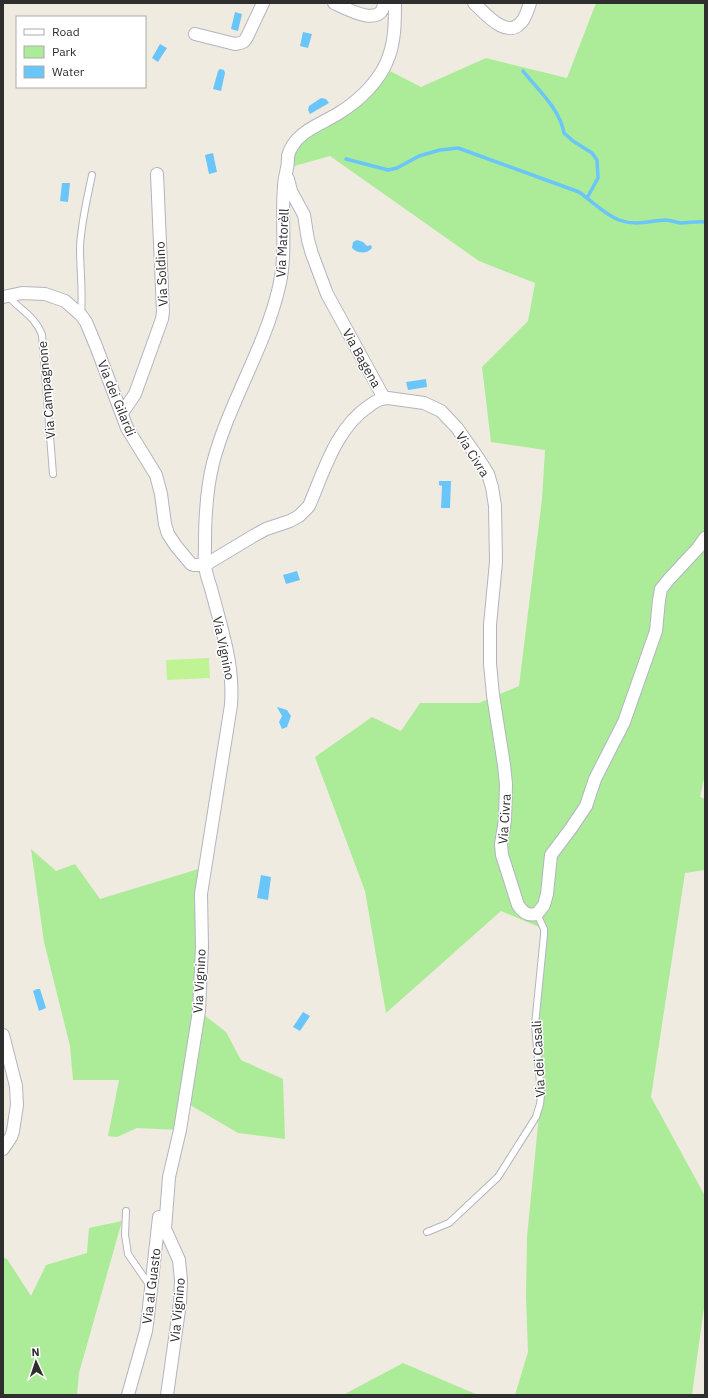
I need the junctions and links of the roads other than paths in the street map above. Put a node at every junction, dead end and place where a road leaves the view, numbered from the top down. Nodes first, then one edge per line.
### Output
1 (263, 3) edge
2 (334, 3) edge
3 (384, 3) edge
4 (395, 3) edge
5 (474, 3) edge
6 (530, 3) edge
7 (195, 34) dead end
8 (287, 168) junction
9 (157, 174) dead end
10 (92, 175) dead end
11 (284, 212) junction
12 (302, 212) junction
13 (6, 296) edge
14 (81, 315) junction
15 (384, 398) junction
16 (122, 413) junction
17 (53, 474) dead end
18 (705, 538) edge
19 (205, 565) junction
20 (537, 914) junction
21 (3, 1034) edge
22 (3, 1149) edge
23 (169, 1177) junction
24 (126, 1211) dead end
25 (427, 1232) dead end
26 (151, 1288) junction
27 (128, 1395) edge
28 (167, 1395) edge

1 - 7 street
2 - 3 street
4 - 8 street, Via Matorèll
5 - 6 street
8 - 11 street, Via Matorèll
8 - 12 street, Via Bagena
9 - 16 street, Via Soldino
10 - 14 lane
11 - 12 street
11 - 19 street, Via Matorèll
12 - 15 street, Via Bagena
13 - 14 street, Via dei Gilardi
13 - 17 lane, Via Campagnone
14 - 16 street, Via dei Gilardi
15 - 19 street, Via Bagena
15 - 20 street, Via Civra
16 - 19 street, Via dei Gilardi
18 - 20 street
19 - 23 street, Via Vignino
20 - 25 lane, Via dei Casali
21 - 22 street
23 - 26 street, Via al Guasto
23 - 28 street, Via Vignino
24 - 26 lane
26 - 27 street, Via al Guasto

